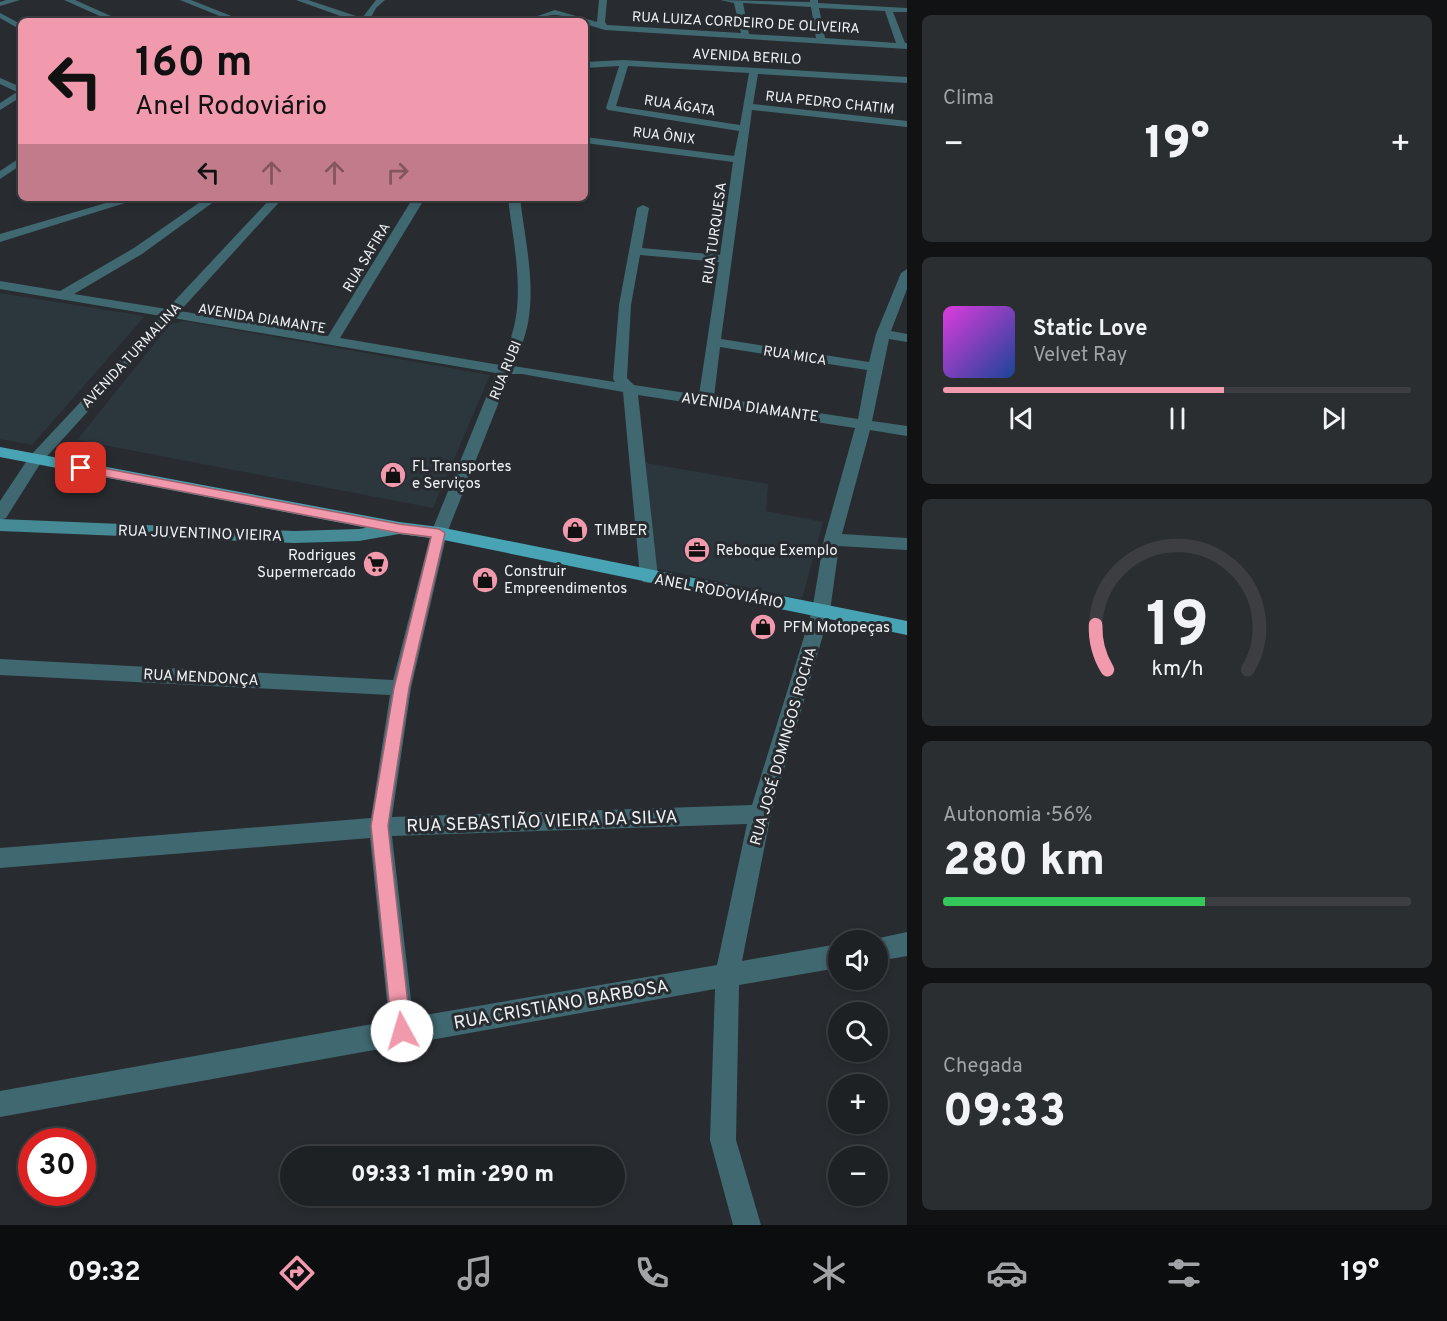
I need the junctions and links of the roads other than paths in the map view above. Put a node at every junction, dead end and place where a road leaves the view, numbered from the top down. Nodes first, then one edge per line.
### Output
1 (16, 0) edge
2 (68, 0) edge
3 (184, 0) edge
4 (300, 0) edge
5 (381, 0) edge
6 (603, 0) edge
7 (724, 0) edge
8 (738, 1) edge
9 (814, 2) edge
10 (0, 4) edge
11 (888, 9) junction
12 (907, 10) edge
13 (0, 15) edge
14 (111, 18) edge
15 (232, 18) edge
16 (355, 18) edge
17 (366, 18) edge
18 (536, 18) edge
19 (574, 18) edge
20 (588, 22) edge
21 (18, 25) edge
22 (605, 27) junction
23 (592, 33) dead end
24 (746, 37) junction
25 (821, 41) junction
26 (904, 45) edge
27 (624, 63) junction
28 (588, 65) edge
29 (754, 70) junction
30 (907, 80) edge
31 (0, 81) edge
32 (18, 90) edge
33 (18, 93) edge
34 (0, 107) edge
35 (750, 107) junction
36 (907, 123) edge
37 (746, 129) junction
38 (588, 140) edge
39 (739, 159) junction
40 (18, 162) edge
41 (0, 176) edge
42 (100, 201) edge
43 (126, 201) edge
44 (209, 201) edge
45 (274, 201) edge
46 (417, 201) edge
47 (514, 201) edge
48 (109, 207) junction
49 (643, 208) dead end
50 (0, 238) edge
51 (634, 251) junction
52 (726, 259) junction
53 (0, 276) edge
54 (906, 279) edge
55 (0, 285) edge
56 (75, 287) junction
57 (63, 295) junction
58 (174, 309) junction
59 (883, 334) junction
60 (335, 335) junction
61 (907, 338) edge
62 (714, 342) junction
63 (506, 366) junction
64 (874, 367) junction
65 (630, 389) junction
66 (706, 400) junction
67 (864, 424) junction
68 (907, 431) edge
69 (0, 452) edge
70 (35, 460) junction
71 (0, 514) edge
72 (0, 525) edge
73 (399, 528) junction
74 (439, 533) junction
75 (832, 539) junction
76 (907, 544) edge
77 (649, 577) junction
78 (821, 611) junction
79 (907, 628) edge
80 (0, 667) edge
81 (401, 688) junction
82 (760, 814) junction
83 (380, 826) junction
84 (0, 858) edge
85 (907, 944) edge
86 (888, 947) edge
87 (828, 958) edge
88 (727, 976) junction
89 (402, 1031) junction
90 (0, 1104) edge
91 (747, 1225) edge

1 - 10 street
2 - 14 street
3 - 15 street
4 - 16 street
5 - 17 street
6 - 22 street
7 - 8 street
8 - 9 street
8 - 24 street
9 - 11 street
9 - 25 street
11 - 12 street
11 - 26 street
13 - 21 street
18 - 19 street, RUA LUIZA CORDEIRO DE OLIVEIRA
20 - 22 street, RUA LUIZA CORDEIRO DE OLIVEIRA
22 - 23 street
22 - 24 street, RUA LUIZA CORDEIRO DE OLIVEIRA
24 - 25 street, RUA LUIZA CORDEIRO DE OLIVEIRA
25 - 26 street, RUA LUIZA CORDEIRO DE OLIVEIRA
27 - 28 street, AVENIDA BERILO
27 - 29 street, AVENIDA BERILO
27 - 37 street, RUA ÁGATA
29 - 30 street, AVENIDA BERILO
29 - 35 street, RUA TURQUESA
31 - 32 street
33 - 34 street
35 - 36 street, RUA PEDRO CHATIM
35 - 37 street, RUA TURQUESA
37 - 39 street, RUA TURQUESA
38 - 39 street, RUA ÔNIX
39 - 52 street, RUA TURQUESA
40 - 41 street
42 - 48 street
43 - 48 street
44 - 56 street
45 - 58 street, AVENIDA TURMALINA
46 - 60 street, RUA SAFIRA
47 - 63 street, RUA RUBI
48 - 50 street
49 - 51 street
51 - 52 street
51 - 65 street
52 - 62 street, RUA TURQUESA
53 - 56 street, AVENIDA DIAMANTE
54 - 59 street, RUA JOSÉ DOMINGOS ROCHA
55 - 57 street, AVENIDA DIAMANTE
56 - 57 street
56 - 58 street, AVENIDA DIAMANTE
57 - 58 street, AVENIDA DIAMANTE
58 - 60 street, AVENIDA DIAMANTE
58 - 70 street, AVENIDA TURMALINA
59 - 61 street
59 - 64 street, RUA JOSÉ DOMINGOS ROCHA
60 - 63 street, AVENIDA DIAMANTE
62 - 64 street, RUA MICA
62 - 66 street, RUA TURQUESA
63 - 65 street, AVENIDA DIAMANTE
63 - 74 street, RUA RUBI
64 - 67 street, RUA JOSÉ DOMINGOS ROCHA
65 - 66 street, AVENIDA DIAMANTE
65 - 77 street
66 - 67 street, AVENIDA DIAMANTE
67 - 68 street, AVENIDA DIAMANTE
67 - 75 street, RUA JOSÉ DOMINGOS ROCHA
69 - 70 main road, ANEL RODOVIÁRIO
70 - 71 street, AVENIDA TURMALINA
70 - 73 main road, ANEL RODOVIÁRIO
72 - 73 street, RUA JUVENTINO VIEIRA
73 - 74 main road, ANEL RODOVIÁRIO
74 - 77 main road, ANEL RODOVIÁRIO
74 - 81 street, RUA RUBI
75 - 76 street
75 - 78 street, RUA JOSÉ DOMINGOS ROCHA
77 - 78 main road, ANEL RODOVIÁRIO
78 - 79 main road, ANEL RODOVIÁRIO
78 - 82 street, RUA JOSÉ DOMINGOS ROCHA
80 - 81 street, RUA MENDONÇA
81 - 83 street, RUA RUBI
82 - 83 street, RUA SEBASTIÃO VIEIRA DA SILVA
82 - 88 street, RUA JOSÉ DOMINGOS ROCHA
83 - 84 street, RUA SEBASTIÃO VIEIRA DA SILVA
83 - 89 street, RUA RUBI
85 - 86 street
87 - 88 street, RUA CRISTIANO BARBOSA
88 - 89 street, RUA CRISTIANO BARBOSA
88 - 91 street, RUA JOSÉ DOMINGOS ROCHA
89 - 90 street, RUA CRISTIANO BARBOSA

